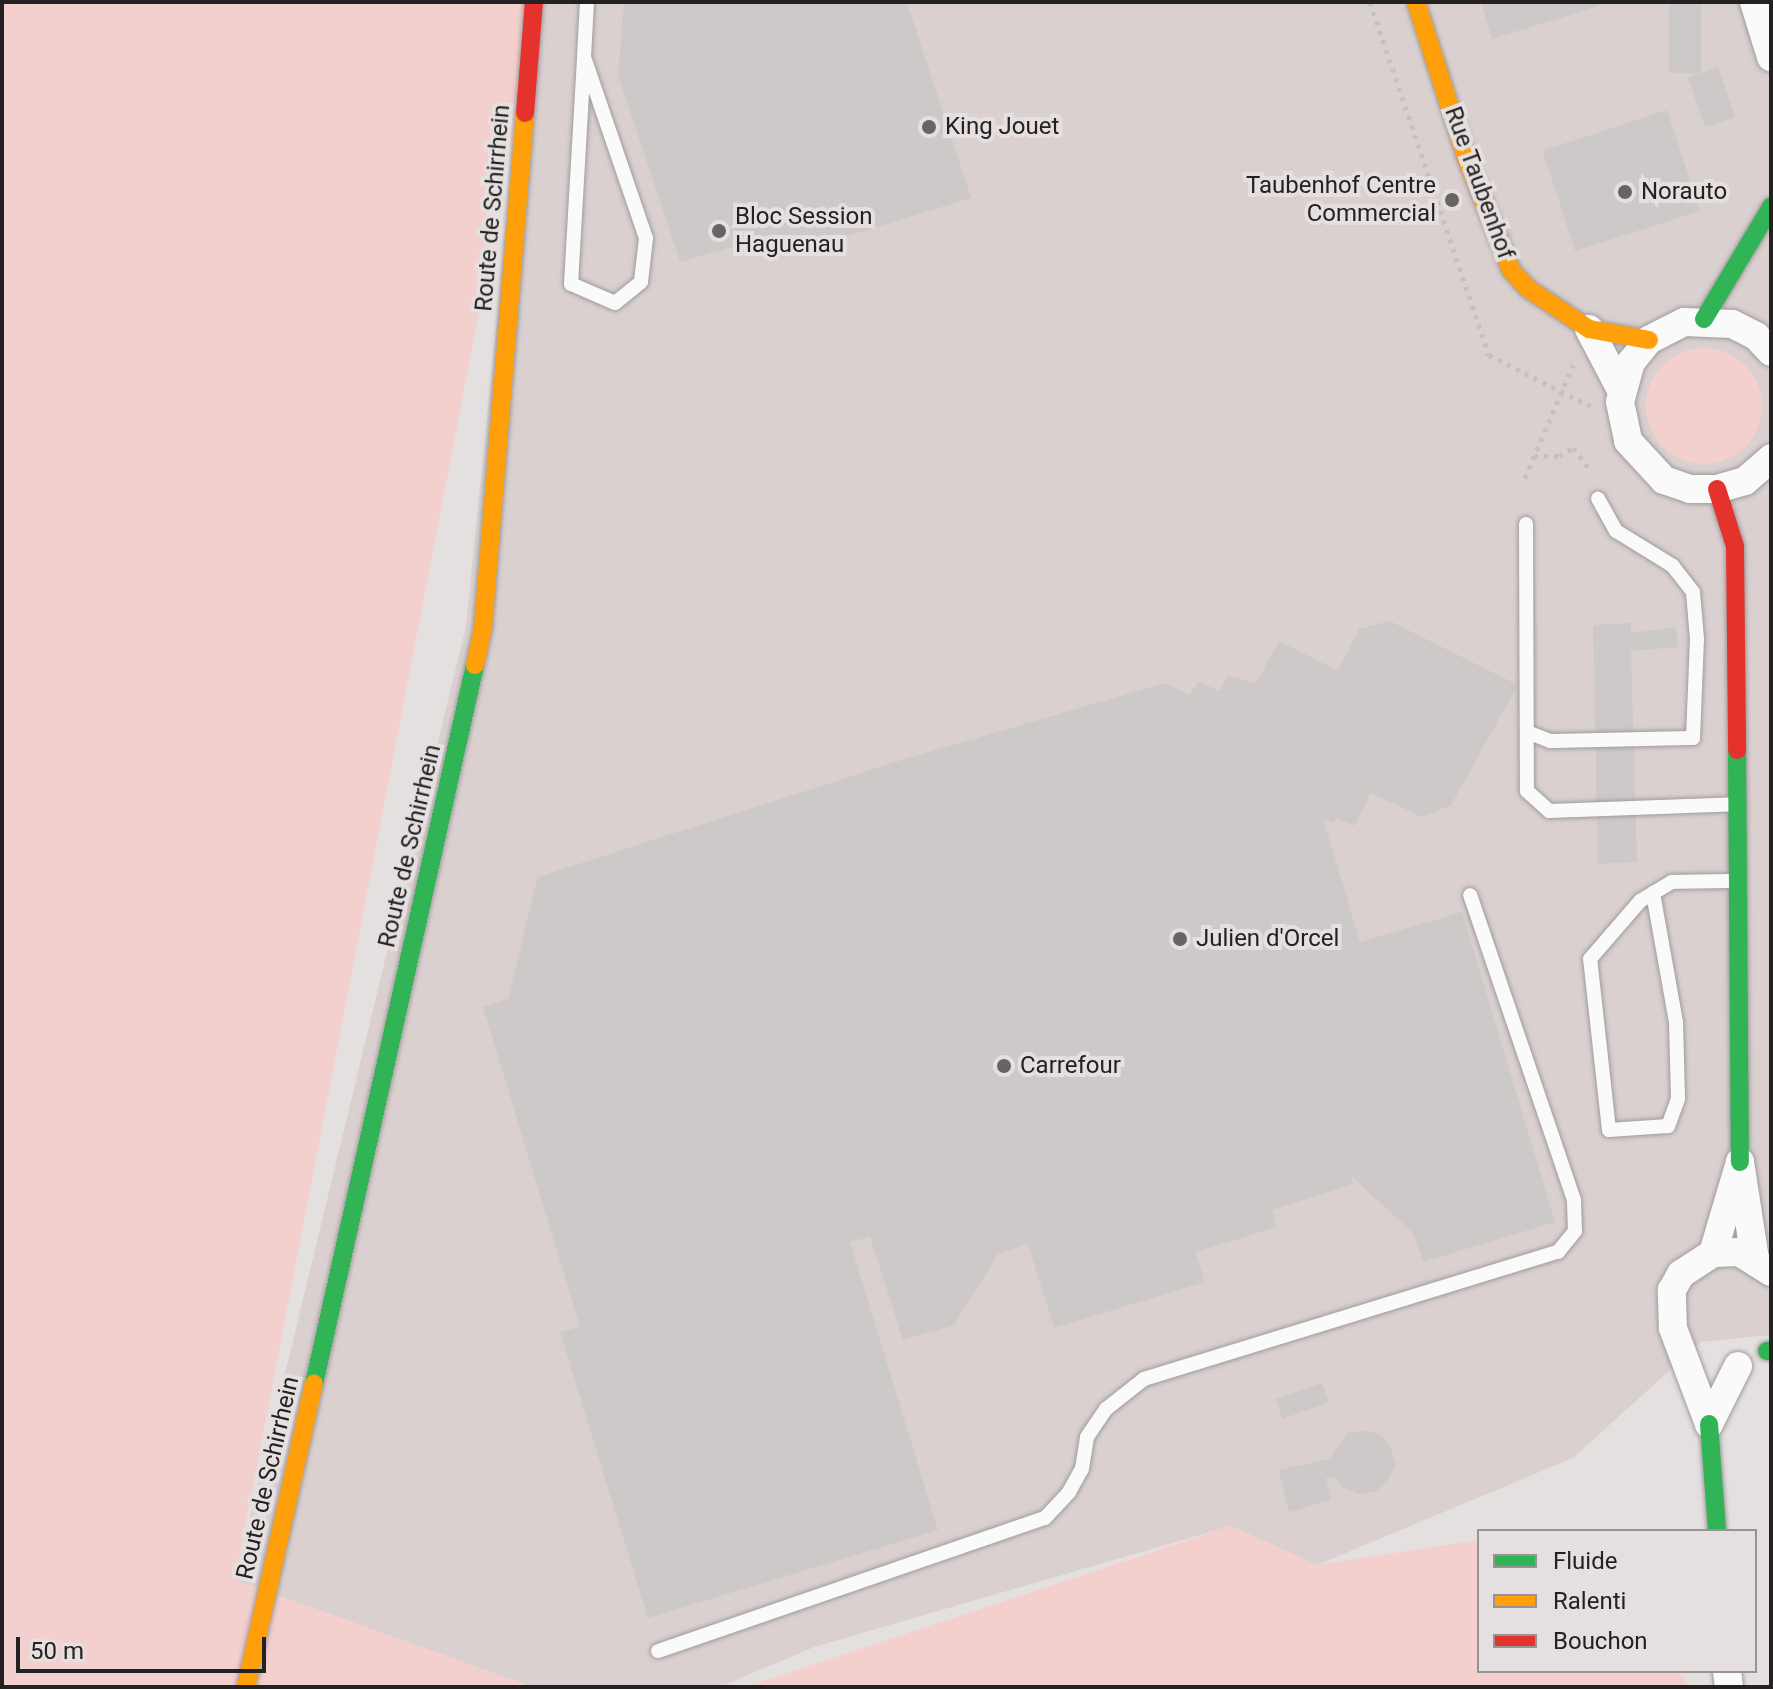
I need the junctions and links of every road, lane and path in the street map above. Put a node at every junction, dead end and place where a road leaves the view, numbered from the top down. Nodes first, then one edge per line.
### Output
1 (534, 2) edge
2 (587, 2) edge
3 (1416, 2) edge
4 (1754, 2) edge
5 (584, 57) junction
6 (1771, 57) edge
7 (1771, 207) edge
8 (1704, 319) junction
9 (1589, 329) junction
10 (1649, 340) junction
11 (1771, 352) edge
12 (1621, 390) junction
13 (1534, 456) junction
14 (1771, 458) edge
15 (1590, 470) dead end
16 (1525, 478) dead end
17 (1717, 489) junction
18 (1598, 499) dead end
19 (1526, 524) dead end
20 (1527, 732) junction
21 (1739, 804) junction
22 (1741, 881) junction
23 (1653, 893) junction
24 (1470, 895) dead end
25 (1740, 1162) junction
26 (1713, 1253) junction
27 (1763, 1265) edge
28 (1682, 1345) junction
29 (1770, 1349) edge
30 (1738, 1366) junction
31 (1709, 1424) junction
32 (1717, 1529) edge
33 (658, 1651) dead end
34 (246, 1687) edge

1 - 34 street, Route de Schirrhein
2 - 5 lane
3 - 9 street, Rue Taubenhof
4 - 6 street
5 - 5 lane
7 - 8 street
8 - 10 street
8 - 11 street
9 - 10 street, Rue Taubenhof
9 - 12 street, Rue Taubenhof
9 - 13 path
10 - 12 street
12 - 17 street
13 - 15 path
13 - 16 path
14 - 17 street
17 - 21 street
18 - 20 lane
19 - 20 lane
20 - 21 lane
21 - 22 street
22 - 23 lane
22 - 25 street
23 - 23 lane
24 - 33 lane
25 - 26 street
25 - 27 street
26 - 27 street
26 - 28 street
28 - 30 street
28 - 31 street
29 - 30 street
30 - 31 street
31 - 32 street

